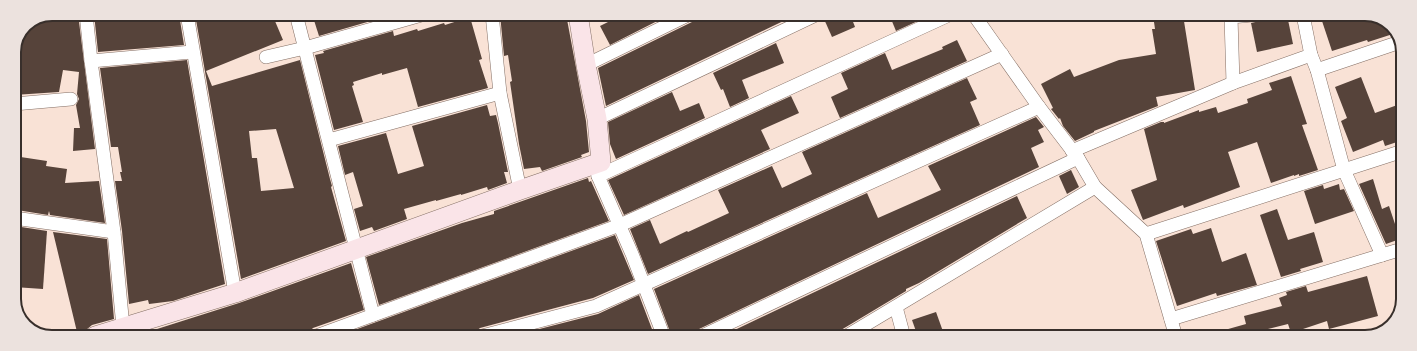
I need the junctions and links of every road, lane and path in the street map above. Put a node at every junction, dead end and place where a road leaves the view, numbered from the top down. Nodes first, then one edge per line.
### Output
1 (87, 21) edge
2 (188, 21) edge
3 (298, 21) edge
4 (395, 21) edge
5 (493, 21) edge
6 (579, 21) edge
7 (676, 21) edge
8 (803, 21) edge
9 (933, 21) edge
10 (979, 21) edge
11 (1231, 21) edge
12 (1304, 21) edge
13 (1395, 44) edge
14 (304, 48) junction
15 (192, 52) junction
16 (1002, 54) junction
17 (1311, 55) junction
18 (266, 57) dead end
19 (91, 61) junction
20 (586, 65) junction
21 (1317, 70) junction
22 (1233, 84) junction
23 (500, 93) junction
24 (71, 99) dead end
25 (21, 103) edge
26 (1039, 107) junction
27 (597, 119) junction
28 (329, 140) junction
29 (1396, 153) edge
30 (1075, 155) junction
31 (600, 169) junction
32 (1344, 170) junction
33 (1095, 187) junction
34 (520, 190) junction
35 (21, 219) edge
36 (620, 225) junction
37 (114, 232) junction
38 (1146, 234) junction
39 (357, 248) junction
40 (1396, 251) edge
41 (1382, 255) junction
42 (644, 285) junction
43 (235, 293) junction
44 (896, 306) junction
45 (373, 315) junction
46 (1172, 320) junction
47 (124, 330) edge
48 (130, 330) edge
49 (332, 330) edge
50 (505, 330) edge
51 (661, 330) edge
52 (714, 330) edge
53 (857, 330) edge
54 (902, 330) edge
55 (1174, 330) edge

1 - 19 street
2 - 15 street
3 - 14 street
4 - 14 street
5 - 23 street
6 - 20 street
7 - 20 street
8 - 27 street
9 - 31 street
10 - 16 street
11 - 22 street
12 - 17 street
13 - 21 street
14 - 18 street
14 - 28 street
15 - 19 street
15 - 43 street
16 - 26 street
16 - 36 street
17 - 21 street
17 - 22 street
19 - 37 street
20 - 27 street
21 - 32 street
22 - 30 street
23 - 28 street
23 - 34 street
24 - 25 street
26 - 30 street
26 - 42 street
27 - 31 street
28 - 39 street
29 - 32 street
30 - 33 street
30 - 52 street
31 - 34 street
31 - 36 street
32 - 38 street
32 - 41 street
33 - 38 street
33 - 44 street
34 - 39 street
35 - 37 street
36 - 42 street
36 - 45 street
37 - 47 street
38 - 46 street
39 - 43 street
39 - 45 street
40 - 41 street
41 - 46 street
42 - 50 street
42 - 51 street
43 - 48 street
44 - 53 street
44 - 54 street
45 - 49 street
46 - 55 street

